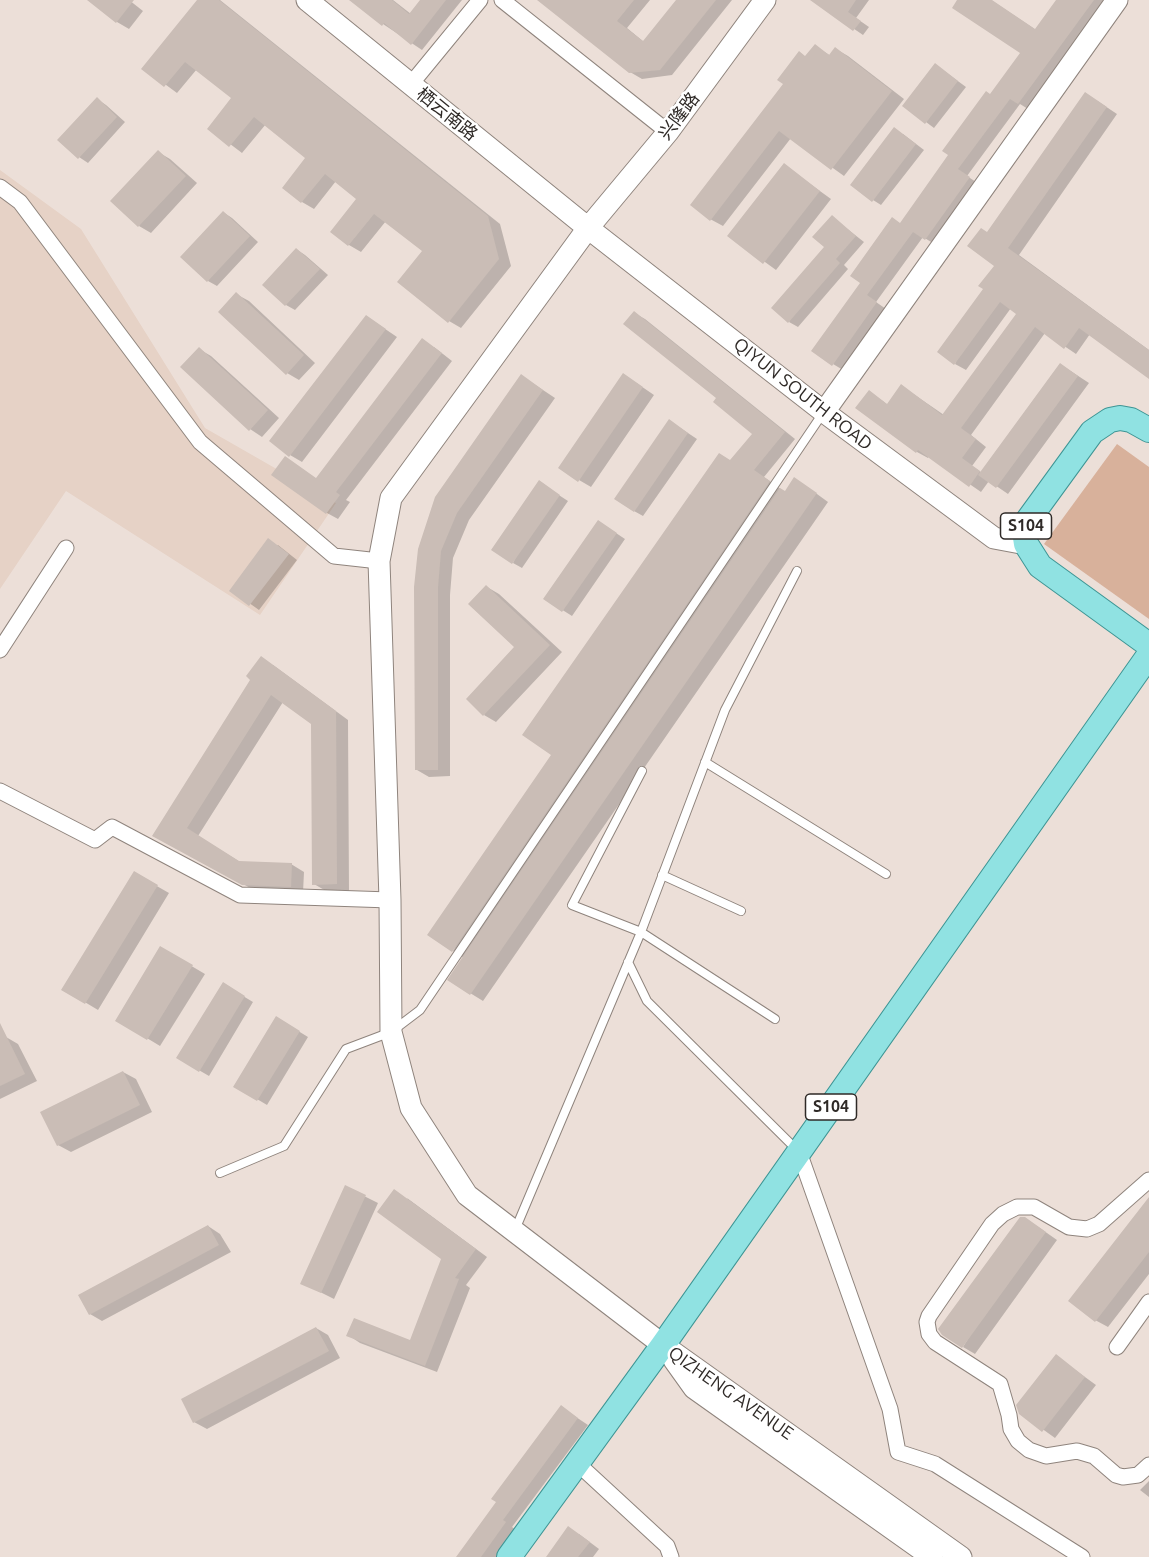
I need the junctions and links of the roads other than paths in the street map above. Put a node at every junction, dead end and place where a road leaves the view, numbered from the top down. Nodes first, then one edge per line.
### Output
1 (307, 0) edge
2 (480, 0) edge
3 (502, 0) edge
4 (765, 0) edge
5 (1117, 0) edge
6 (411, 84) junction
7 (668, 132) junction
8 (0, 187) edge
9 (588, 228) junction
10 (824, 412) junction
11 (1149, 430) edge
12 (1026, 544) junction
13 (66, 548) dead end
14 (379, 561) junction
15 (797, 571) dead end
16 (1149, 645) edge
17 (0, 650) edge
18 (1149, 655) edge
19 (705, 762) junction
20 (642, 771) dead end
21 (0, 791) edge
22 (886, 874) dead end
23 (662, 875) junction
24 (390, 900) junction
25 (741, 911) dead end
26 (641, 932) junction
27 (628, 962) junction
28 (776, 1019) dead end
29 (391, 1032) junction
30 (799, 1152) junction
31 (220, 1173) dead end
32 (1149, 1180) edge
33 (515, 1232) junction
34 (1149, 1302) edge
35 (663, 1345) junction
36 (1117, 1347) dead end
37 (577, 1463) junction
38 (1149, 1465) edge
39 (509, 1557) edge
40 (671, 1557) edge
41 (932, 1557) edge
42 (961, 1557) edge
43 (1082, 1557) edge

1 - 6 street, 栖云南路
2 - 6 street
3 - 7 street
4 - 7 street, 兴隆路
5 - 10 street
6 - 9 street, 栖云南路
7 - 9 street, 兴隆路
8 - 14 street
9 - 10 street, QIYUN SOUTH ROAD
9 - 14 street, 兴隆路
10 - 12 street, QIYUN SOUTH ROAD
10 - 29 lane
11 - 12 main road, S104
12 - 16 main road, S104
13 - 17 street
14 - 24 street, 兴隆路
15 - 19 lane
18 - 30 main road, S104
19 - 22 lane
19 - 23 lane
20 - 26 lane
21 - 24 street
23 - 25 lane
23 - 26 lane
24 - 29 street, 兴隆路
26 - 27 lane
26 - 28 lane
27 - 30 lane
27 - 33 lane
29 - 31 lane
29 - 33 street, 兴隆路
30 - 35 main road, S104
30 - 43 street
32 - 38 street
33 - 35 street, 兴隆路
34 - 36 street
35 - 37 main road, S104
35 - 41 street, QIZHENG AVENUE
35 - 42 street, QIZHENG AVENUE
37 - 39 main road, S104
37 - 40 street

